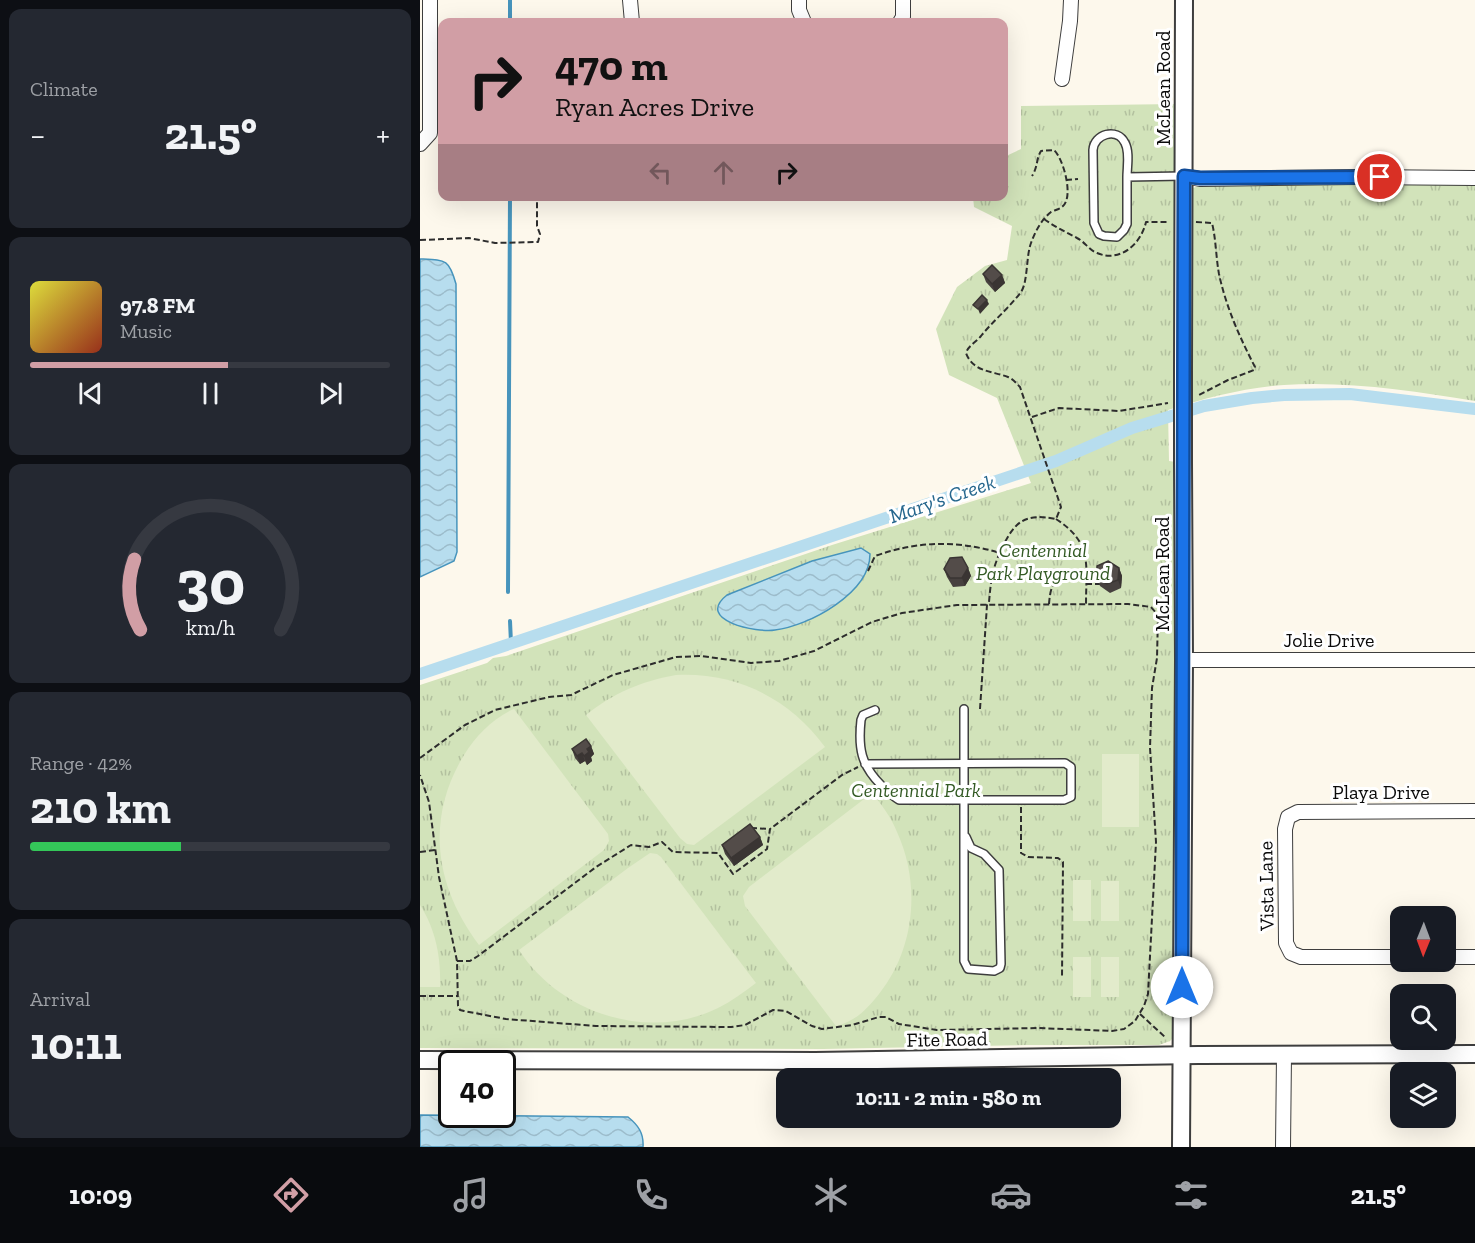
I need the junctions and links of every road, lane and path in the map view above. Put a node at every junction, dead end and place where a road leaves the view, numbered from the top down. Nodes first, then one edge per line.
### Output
1 (430, 0) edge
2 (630, 0) edge
3 (799, 0) edge
4 (903, 0) edge
5 (1071, 0) edge
6 (1184, 0) edge
7 (632, 18) edge
8 (802, 18) edge
9 (902, 18) edge
10 (425, 23) edge
11 (1062, 78) dead end
12 (421, 144) edge
13 (1032, 176) dead end
14 (1184, 176) junction
15 (1127, 177) junction
16 (1475, 178) edge
17 (1078, 179) dead end
18 (1066, 180) junction
19 (537, 201) edge
20 (420, 240) edge
21 (1056, 519) junction
22 (1000, 553) junction
23 (868, 571) dead end
24 (1087, 574) junction
25 (1086, 584) junction
26 (1100, 584) edge
27 (1049, 604) junction
28 (1086, 604) junction
29 (987, 605) junction
30 (1184, 660) junction
31 (1475, 660) edge
32 (964, 709) dead end
33 (980, 709) dead end
34 (875, 710) dead end
35 (420, 758) edge
36 (964, 763) junction
37 (865, 764) junction
38 (420, 775) edge
39 (964, 800) junction
40 (1022, 800) junction
41 (1475, 811) edge
42 (1288, 817) joint
43 (770, 829) junction
44 (744, 833) edge
45 (966, 837) junction
46 (435, 850) junction
47 (420, 852) edge
48 (1390, 957) edge
49 (1456, 957) edge
50 (1475, 957) edge
51 (457, 961) junction
52 (1062, 978) dead end
53 (420, 996) edge
54 (458, 996) junction
55 (1140, 1014) junction
56 (1166, 1038) dead end
57 (1475, 1054) edge
58 (1284, 1055) junction
59 (1183, 1056) junction
60 (420, 1060) edge
61 (1181, 1147) edge
62 (1283, 1147) edge

1 - 10 street
2 - 7 street
3 - 8 street
4 - 9 street
5 - 11 street
6 - 14 street, McLean Road
10 - 12 street
13 - 18 path
14 - 15 lane
14 - 16 street
14 - 30 street, McLean Road, bridge
15 - 15 lane
17 - 18 path
18 - 21 path
19 - 20 path
21 - 22 path
21 - 24 path
22 - 23 path
22 - 29 path
24 - 25 path
24 - 27 path
25 - 26 path
25 - 28 path
27 - 28 path
27 - 29 path
28 - 55 path
29 - 33 path
29 - 35 path
30 - 31 street, Jolie Drive
30 - 59 street, McLean Road
32 - 36 lane
34 - 37 lane
36 - 37 lane
36 - 39 lane
36 - 40 lane
37 - 39 lane
37 - 43 path
38 - 46 path
39 - 40 lane
39 - 45 lane
40 - 52 path
41 - 42 street, Playa Drive
42 - 48 street, Vista Lane
43 - 44 path
43 - 51 path
45 - 45 lane
46 - 47 path
46 - 51 path
49 - 50 street
51 - 54 path
53 - 54 path
54 - 55 path
55 - 56 path
57 - 58 street, Fite Road
58 - 59 street, Fite Road
58 - 62 street
59 - 60 street, Fite Road
59 - 61 street, McLean Road

